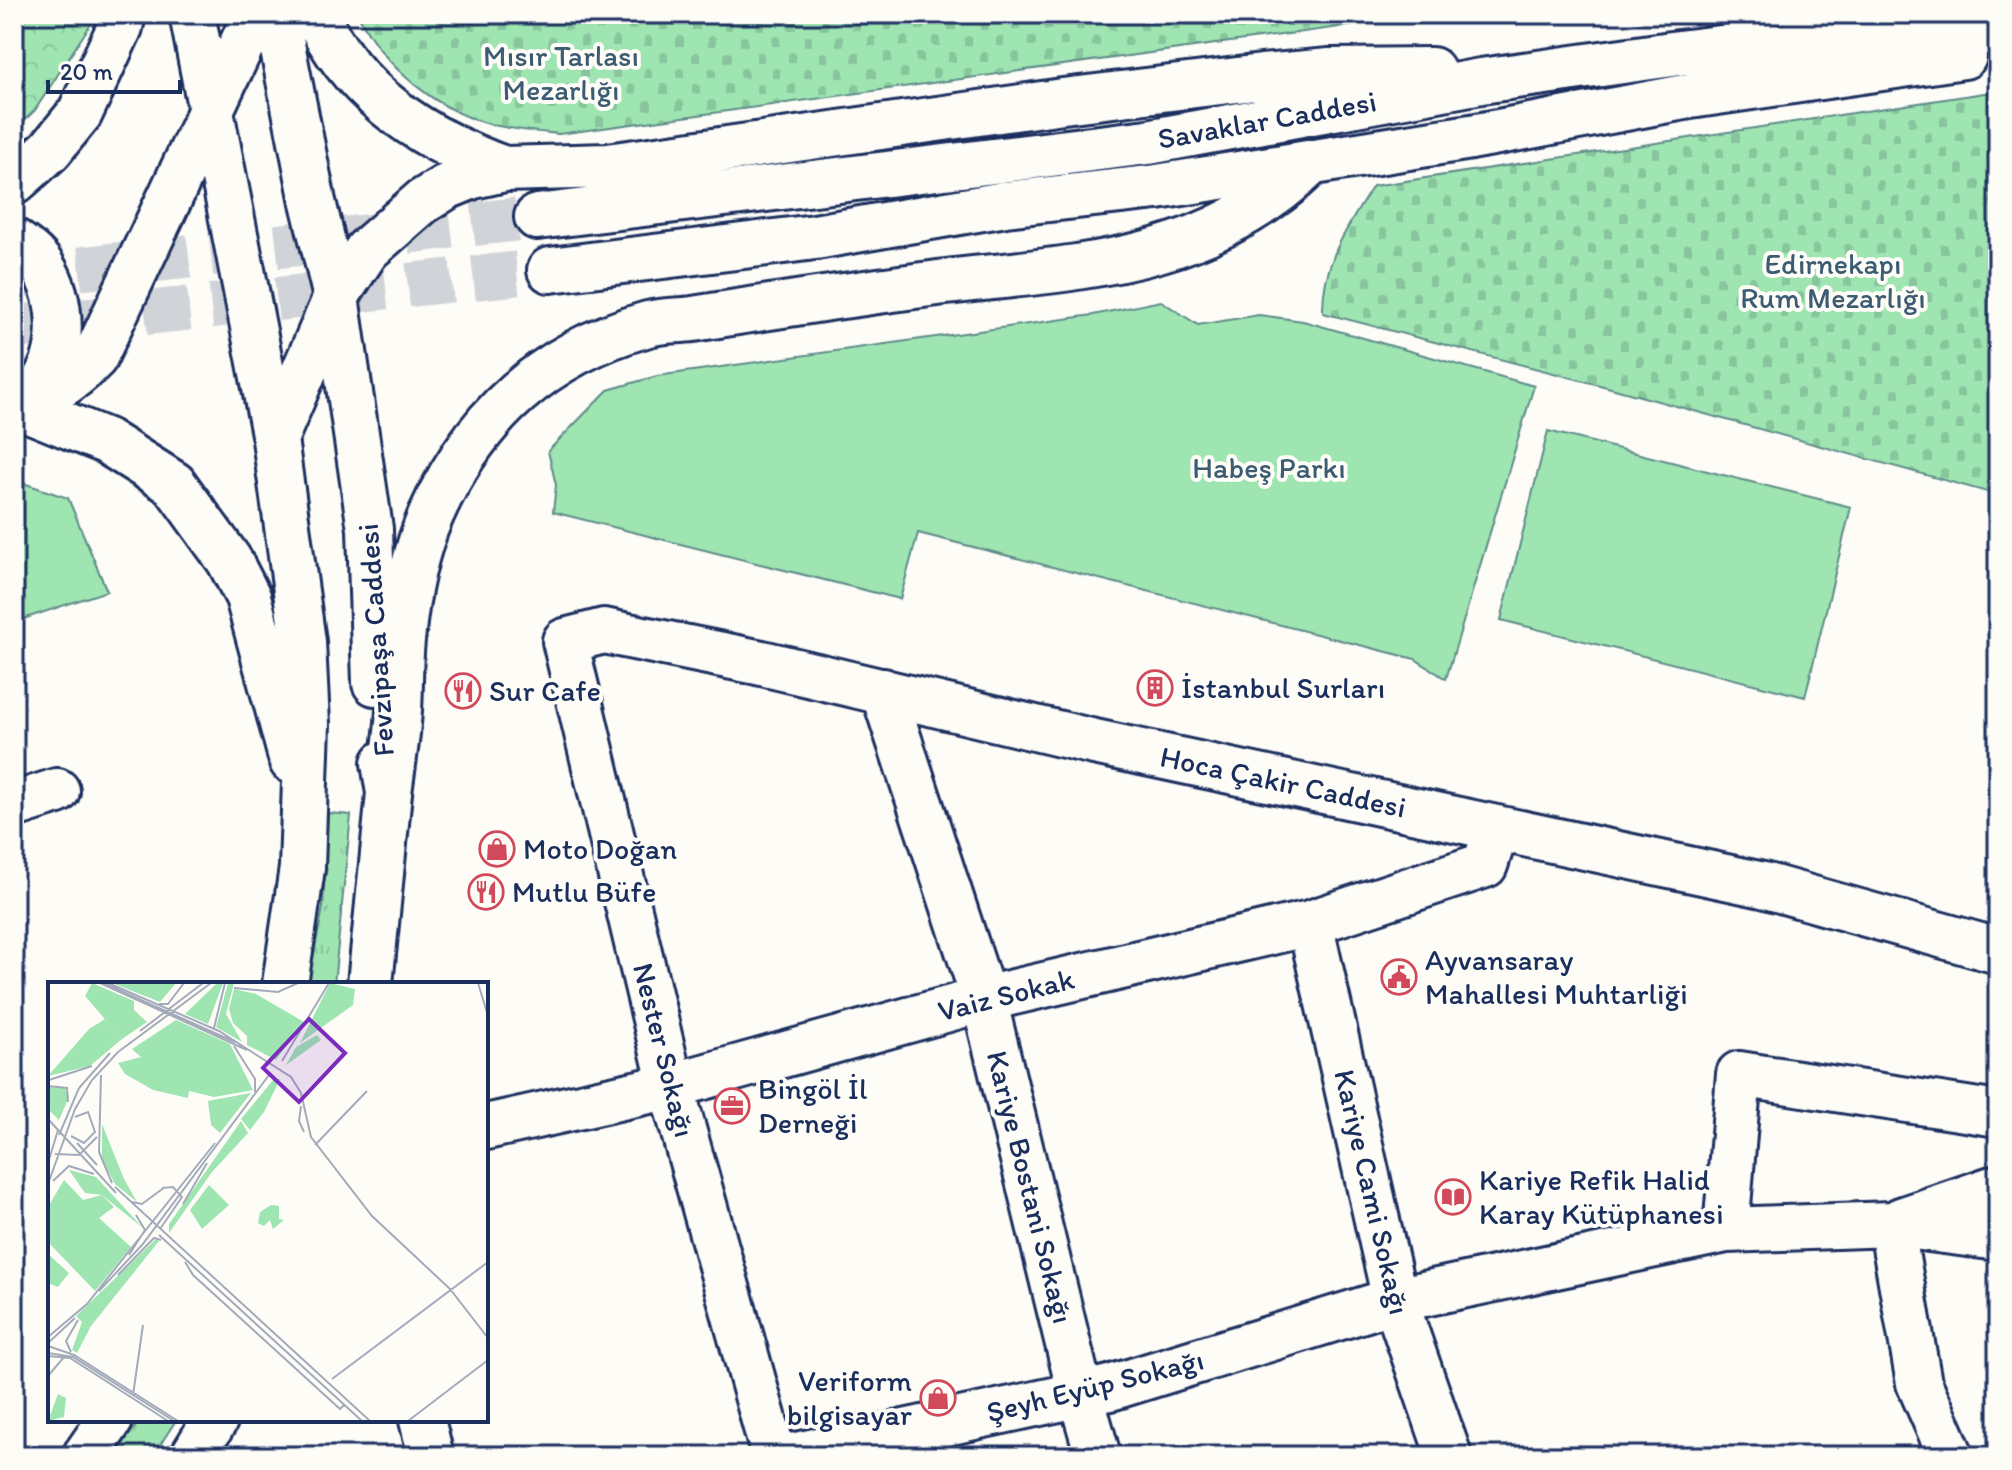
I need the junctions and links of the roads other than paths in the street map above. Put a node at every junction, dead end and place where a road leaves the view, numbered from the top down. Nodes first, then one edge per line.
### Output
1 (123, 14) edge
2 (192, 14) edge
3 (256, 14) edge
4 (276, 14) edge
5 (316, 14) edge
6 (1998, 32) edge
7 (1998, 48) edge
8 (1481, 81) junction
9 (212, 110) junction
10 (1311, 163) junction
11 (504, 169) junction
12 (14, 182) edge
13 (537, 217) tunnel mouth
14 (14, 241) edge
15 (550, 270) tunnel mouth
16 (336, 297) junction
17 (16, 405) edge
18 (275, 439) junction
19 (565, 641) joint
20 (883, 691) junction
21 (57, 791) dead end
22 (389, 793) junction
23 (303, 799) junction
24 (14, 805) edge
25 (1497, 828) junction
26 (1310, 923) junction
27 (1998, 951) edge
28 (285, 982) edge
29 (370, 982) edge
30 (984, 999) junction
31 (671, 1086) junction
32 (1998, 1114) edge
33 (488, 1127) edge
34 (1998, 1187) edge
35 (1891, 1224) junction
36 (1726, 1230) junction
37 (1998, 1238) edge
38 (1395, 1300) junction
39 (1080, 1393) junction
40 (109, 1422) edge
41 (422, 1422) edge
42 (85, 1456) edge
43 (431, 1456) edge
44 (774, 1456) edge
45 (792, 1456) edge
46 (1098, 1456) edge
47 (1449, 1456) edge
48 (1951, 1456) edge

1 - 12 main road
2 - 9 main road
3 - 9 main road
4 - 16 main road, Fevzipaşa Caddesi
5 - 11 main road
6 - 8 main road, Savaklar Caddesi
7 - 10 main road, Savaklar Caddesi
8 - 11 main road
8 - 13 main road, Savaklar Caddesi
9 - 17 main road
9 - 18 main road
10 - 15 main road, Savaklar Caddesi
10 - 22 main road
11 - 16 main road
14 - 17 main road
16 - 18 main road
16 - 22 main road, Fevzipaşa Caddesi
17 - 23 main road
18 - 23 main road
19 - 20 main road, Hoca Çakir Caddesi
19 - 31 main road, Nester Sokağı
20 - 25 main road, Hoca Çakir Caddesi
20 - 30 main road, Kariye Bostani Sokağı
21 - 24 main road
22 - 29 main road, Fevzipaşa Caddesi
23 - 28 main road
25 - 26 main road, Vaiz Sokak
25 - 27 main road, Hoca Çakir Caddesi
26 - 30 main road, Vaiz Sokak
26 - 38 main road, Kariye Cami Sokağı
30 - 31 main road, Vaiz Sokak
30 - 39 main road, Kariye Bostani Sokağı
31 - 33 main road, Vaiz Sokak
31 - 44 main road, Nester Sokağı
32 - 36 main road
34 - 35 main road
35 - 36 main road, Şeyh Eyüp Sokağı
35 - 37 main road
35 - 48 main road
36 - 38 main road, Şeyh Eyüp Sokağı
38 - 39 main road, Şeyh Eyüp Sokağı
38 - 47 main road, Kariye Cami Sokağı
39 - 45 main road, Şeyh Eyüp Sokağı
39 - 46 main road, Kariye Bostani Sokağı
40 - 42 main road
41 - 43 main road

